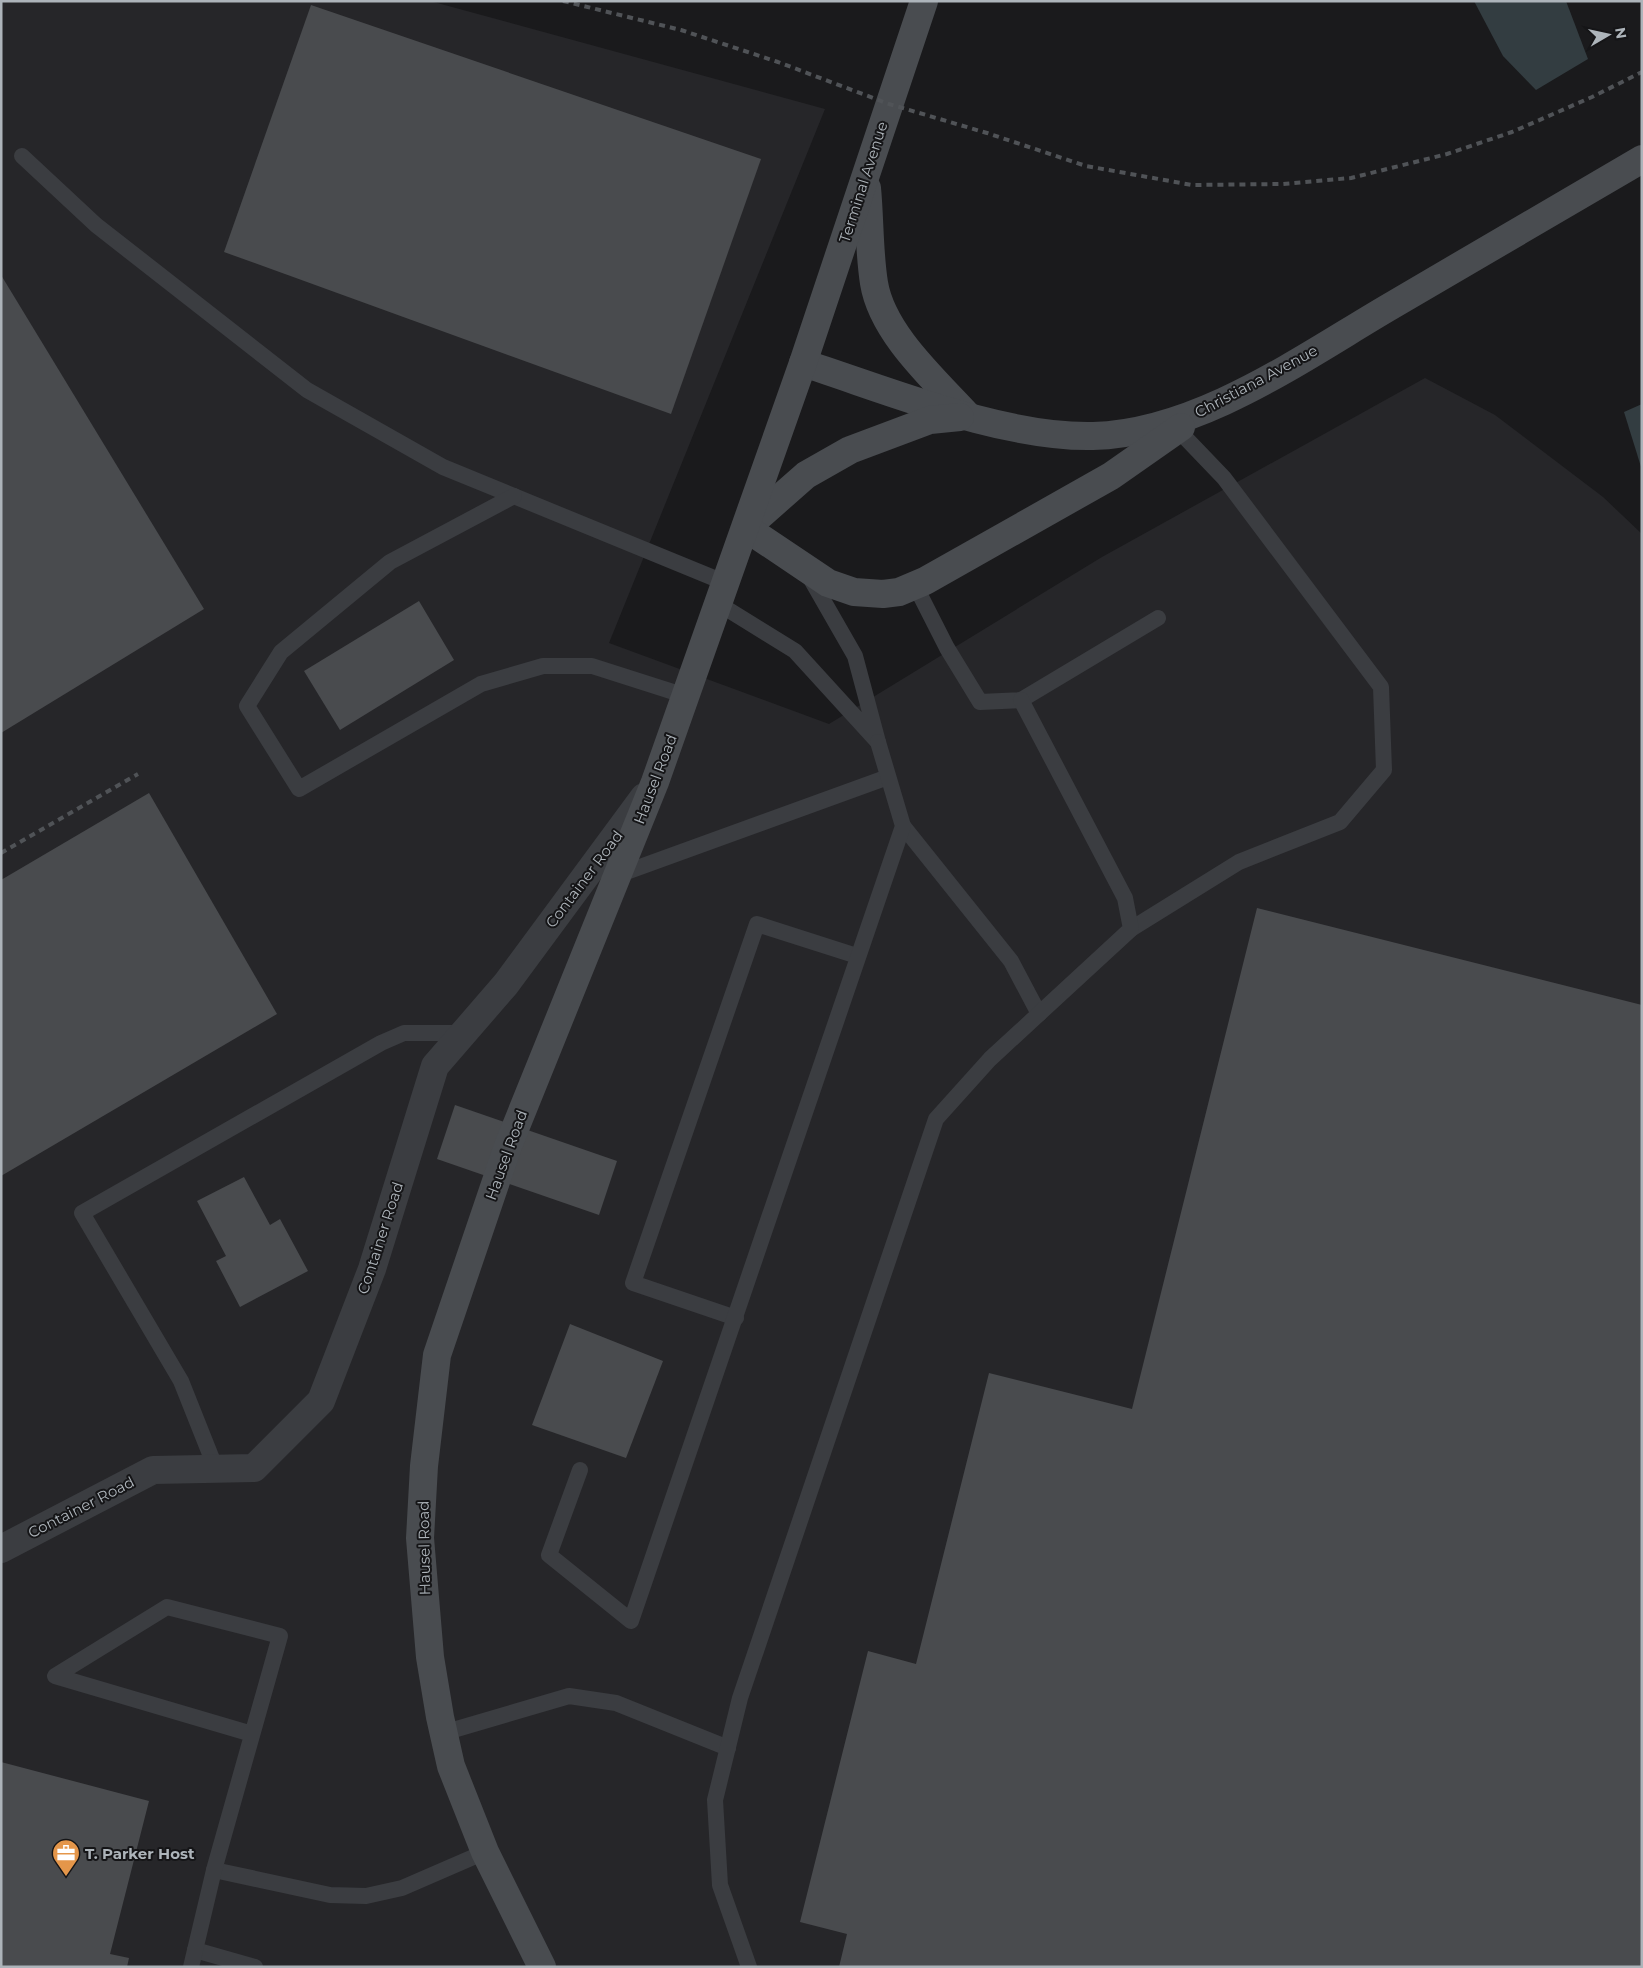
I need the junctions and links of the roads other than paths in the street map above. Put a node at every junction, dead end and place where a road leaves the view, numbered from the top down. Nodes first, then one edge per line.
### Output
1 (924, 1) edge
2 (22, 156) dead end
3 (1642, 159) edge
4 (866, 174) junction
5 (803, 363) junction
6 (1212, 407) junction
7 (968, 416) junction
8 (1178, 430) junction
9 (514, 496) junction
10 (746, 528) junction
11 (802, 563) junction
12 (915, 585) junction
13 (723, 594) junction
14 (1158, 618) dead end
15 (686, 696) junction
16 (1021, 700) junction
17 (878, 742) junction
18 (888, 777) junction
19 (655, 782) junction
20 (903, 826) junction
21 (618, 875) junction
22 (1131, 929) junction
23 (857, 956) junction
24 (1040, 1014) junction
25 (463, 1033) junction
26 (736, 1318) junction
27 (216, 1469) junction
28 (580, 1470) dead end
29 (1, 1549) edge
30 (444, 1733) junction
31 (252, 1734) junction
32 (728, 1748) junction
33 (485, 1852) junction
34 (214, 1870) junction
35 (195, 1950) junction
36 (191, 1967) edge
37 (255, 1967) edge
38 (542, 1967) edge
39 (749, 1967) edge

1 - 4 main road, Terminal Avenue
2 - 9 lane
3 - 6 main road, Christiana Avenue
4 - 5 main road, Terminal Avenue
4 - 7 main road
5 - 7 main road, Christiana Avenue
5 - 10 main road, Hausel Road
6 - 7 main road, Christiana Avenue
6 - 8 main road
7 - 10 main road
8 - 12 main road
8 - 22 lane
9 - 13 lane
9 - 15 lane
10 - 11 main road
10 - 13 main road, Hausel Road
11 - 12 main road
11 - 17 lane
12 - 16 lane
13 - 15 main road, Hausel Road
13 - 17 lane
14 - 16 lane
15 - 19 main road, Hausel Road
16 - 22 lane
17 - 18 lane
18 - 20 lane
18 - 21 lane
19 - 21 main road, Hausel Road
19 - 25 street, Container Road
20 - 23 lane
20 - 24 lane
21 - 30 main road, Hausel Road
22 - 24 lane
23 - 26 lane
23 - 26 lane
24 - 32 lane
25 - 27 street, Container Road
25 - 27 lane
26 - 28 lane
27 - 29 street, Container Road
30 - 32 lane
30 - 33 main road, Hausel Road
31 - 31 lane
31 - 34 lane
32 - 39 lane
33 - 34 lane
33 - 38 main road, Hausel Road
34 - 35 lane
35 - 36 lane
35 - 37 lane

